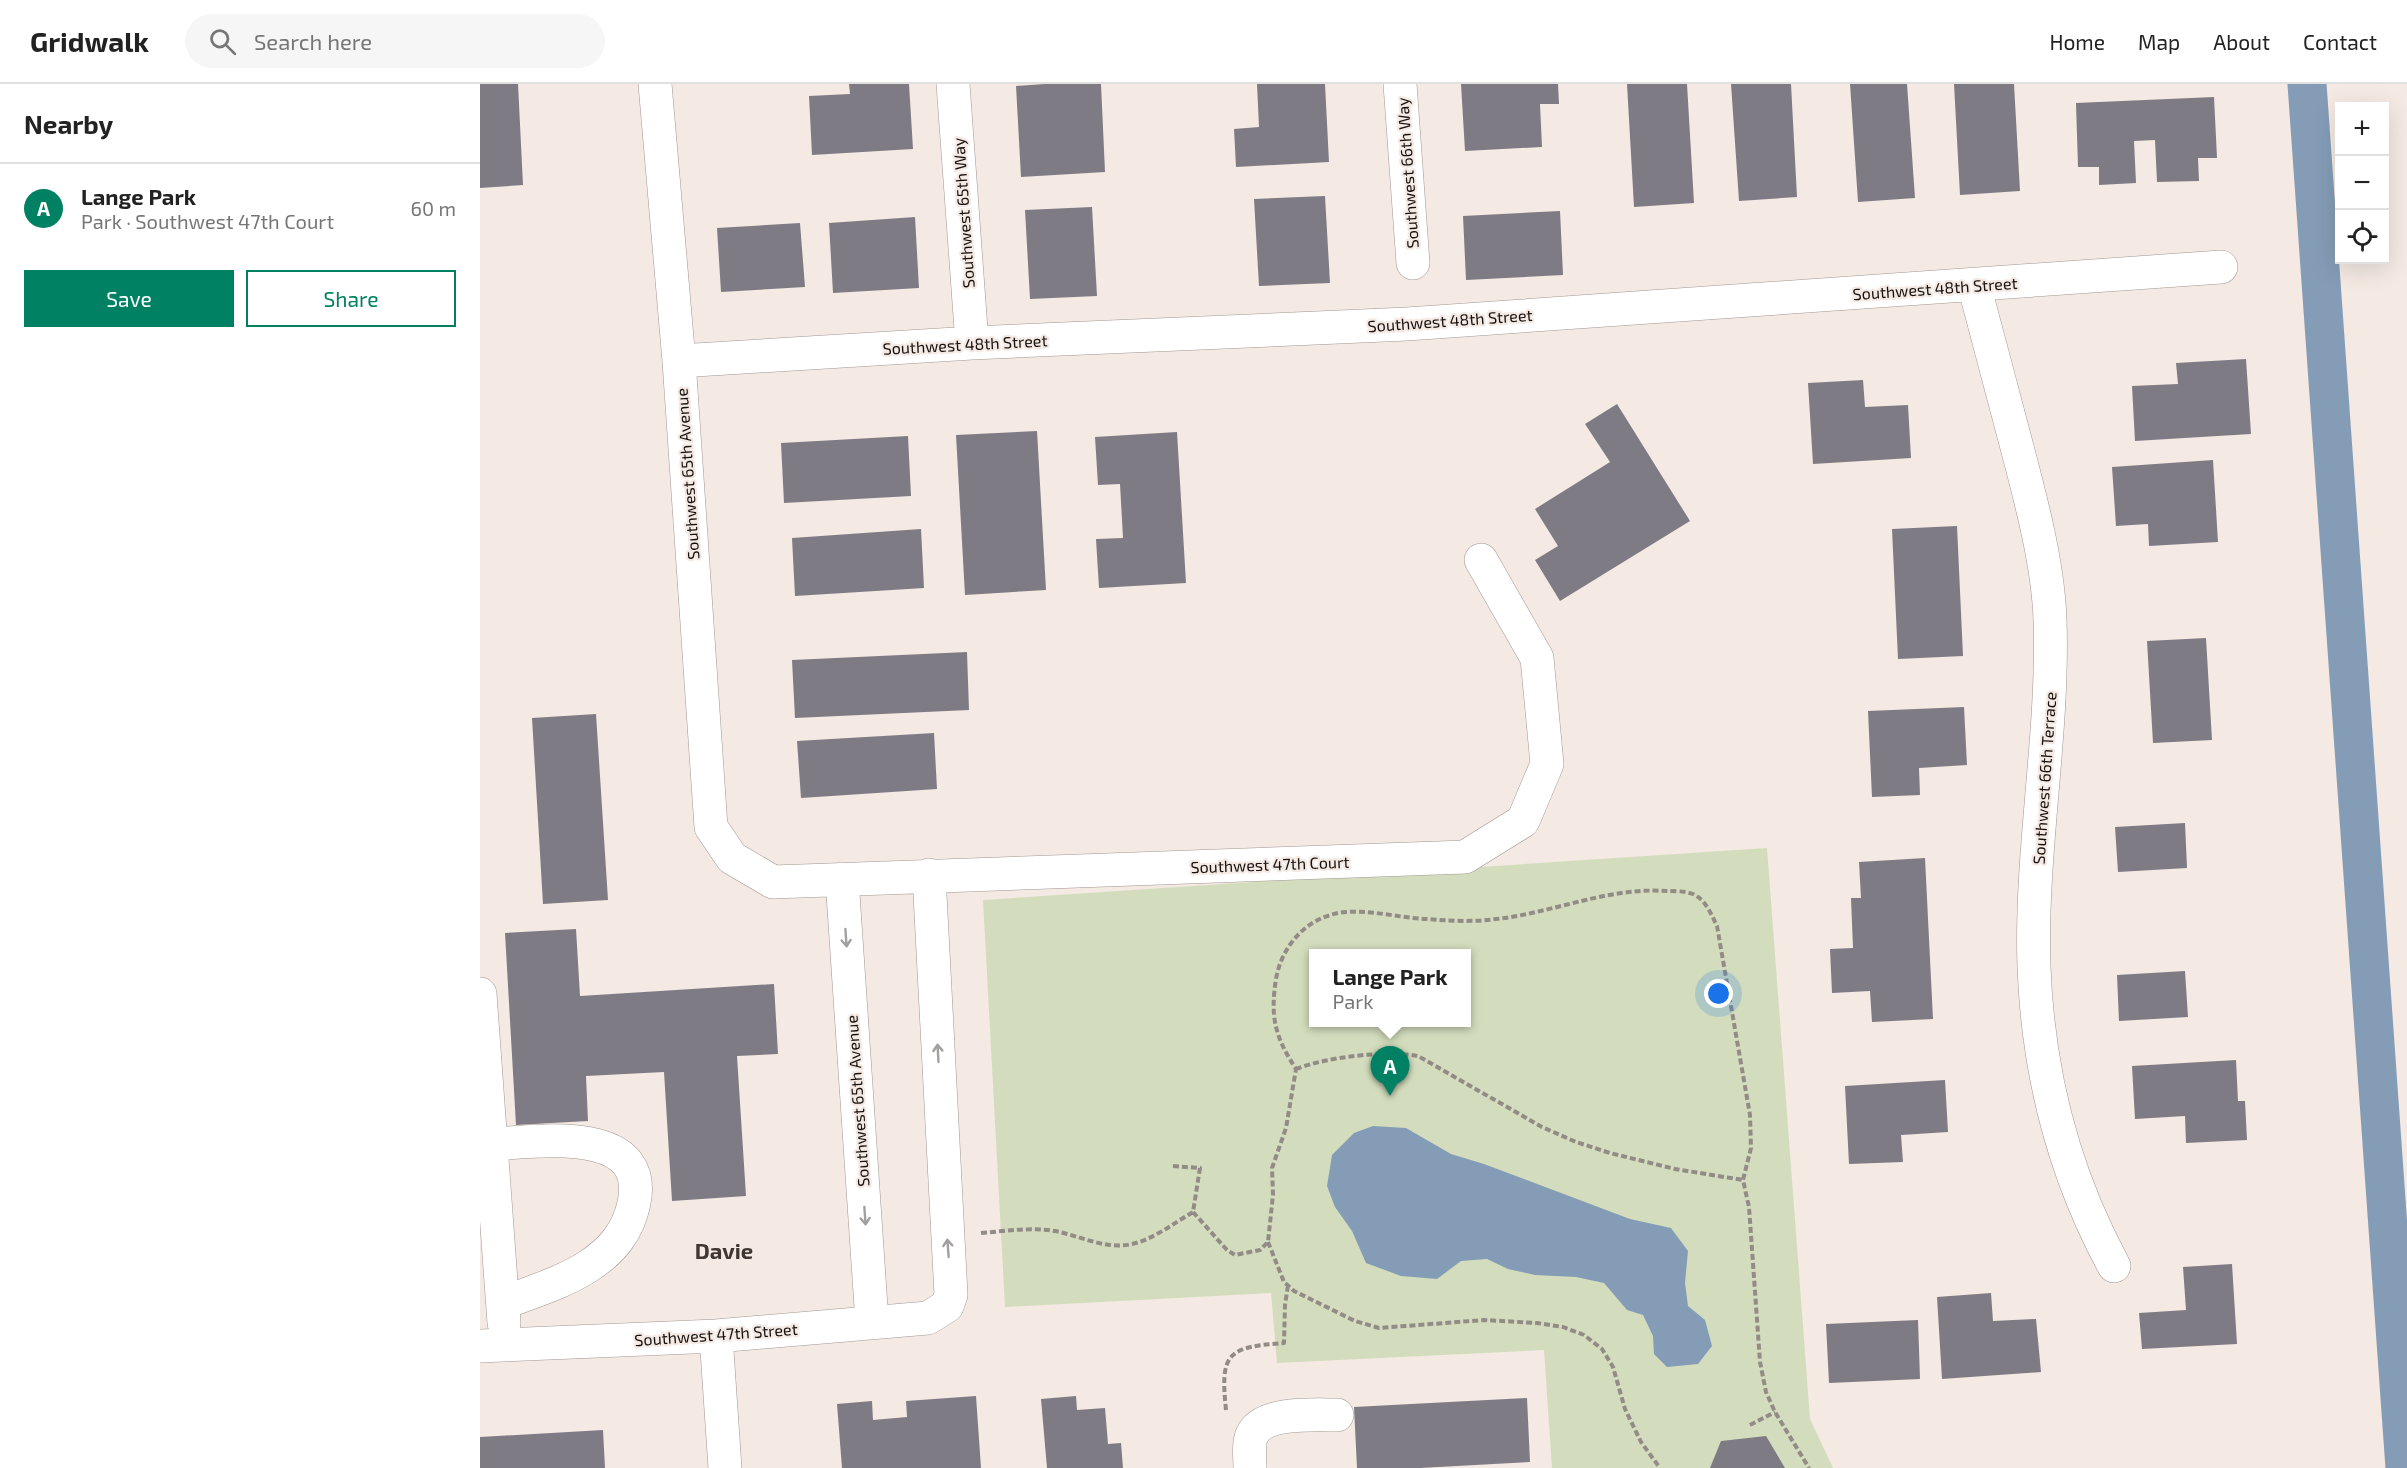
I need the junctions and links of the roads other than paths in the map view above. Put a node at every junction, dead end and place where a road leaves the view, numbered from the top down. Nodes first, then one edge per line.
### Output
1 (655, 84) edge
2 (953, 84) edge
3 (1400, 84) edge
4 (1413, 263) dead end
5 (2221, 267) dead end
6 (1974, 285) junction
7 (972, 343) junction
8 (679, 361) junction
9 (1481, 560) dead end
10 (732, 858) joint
11 (929, 875) junction
12 (842, 879) junction
13 (480, 994) edge
14 (492, 1144) junction
15 (2114, 1266) dead end
16 (503, 1303) junction
17 (872, 1322) junction
18 (716, 1336) junction
19 (493, 1346) edge
20 (1337, 1415) dead end
21 (725, 1468) edge
22 (1250, 1468) edge

1 - 8 street, Southwest 65th Avenue
2 - 7 street, Southwest 65th Way
3 - 4 street, Southwest 66th Way
5 - 6 street, Southwest 48th Street
6 - 7 street, Southwest 48th Street
6 - 15 street, Southwest 66th Terrace
7 - 8 street, Southwest 48th Street
8 - 10 street, Southwest 65th Avenue
9 - 11 street, Southwest 47th Court
10 - 12 street, Southwest 47th Court
11 - 12 street, Southwest 47th Court
17 -> 11 street, Southwest 47th Street
12 -> 17 street, Southwest 65th Avenue
13 - 14 street
14 - 16 street
14 - 16 street
16 - 19 street
17 - 18 street, Southwest 47th Street
18 - 19 street, Southwest 47th Street
18 - 21 street
20 - 22 street

